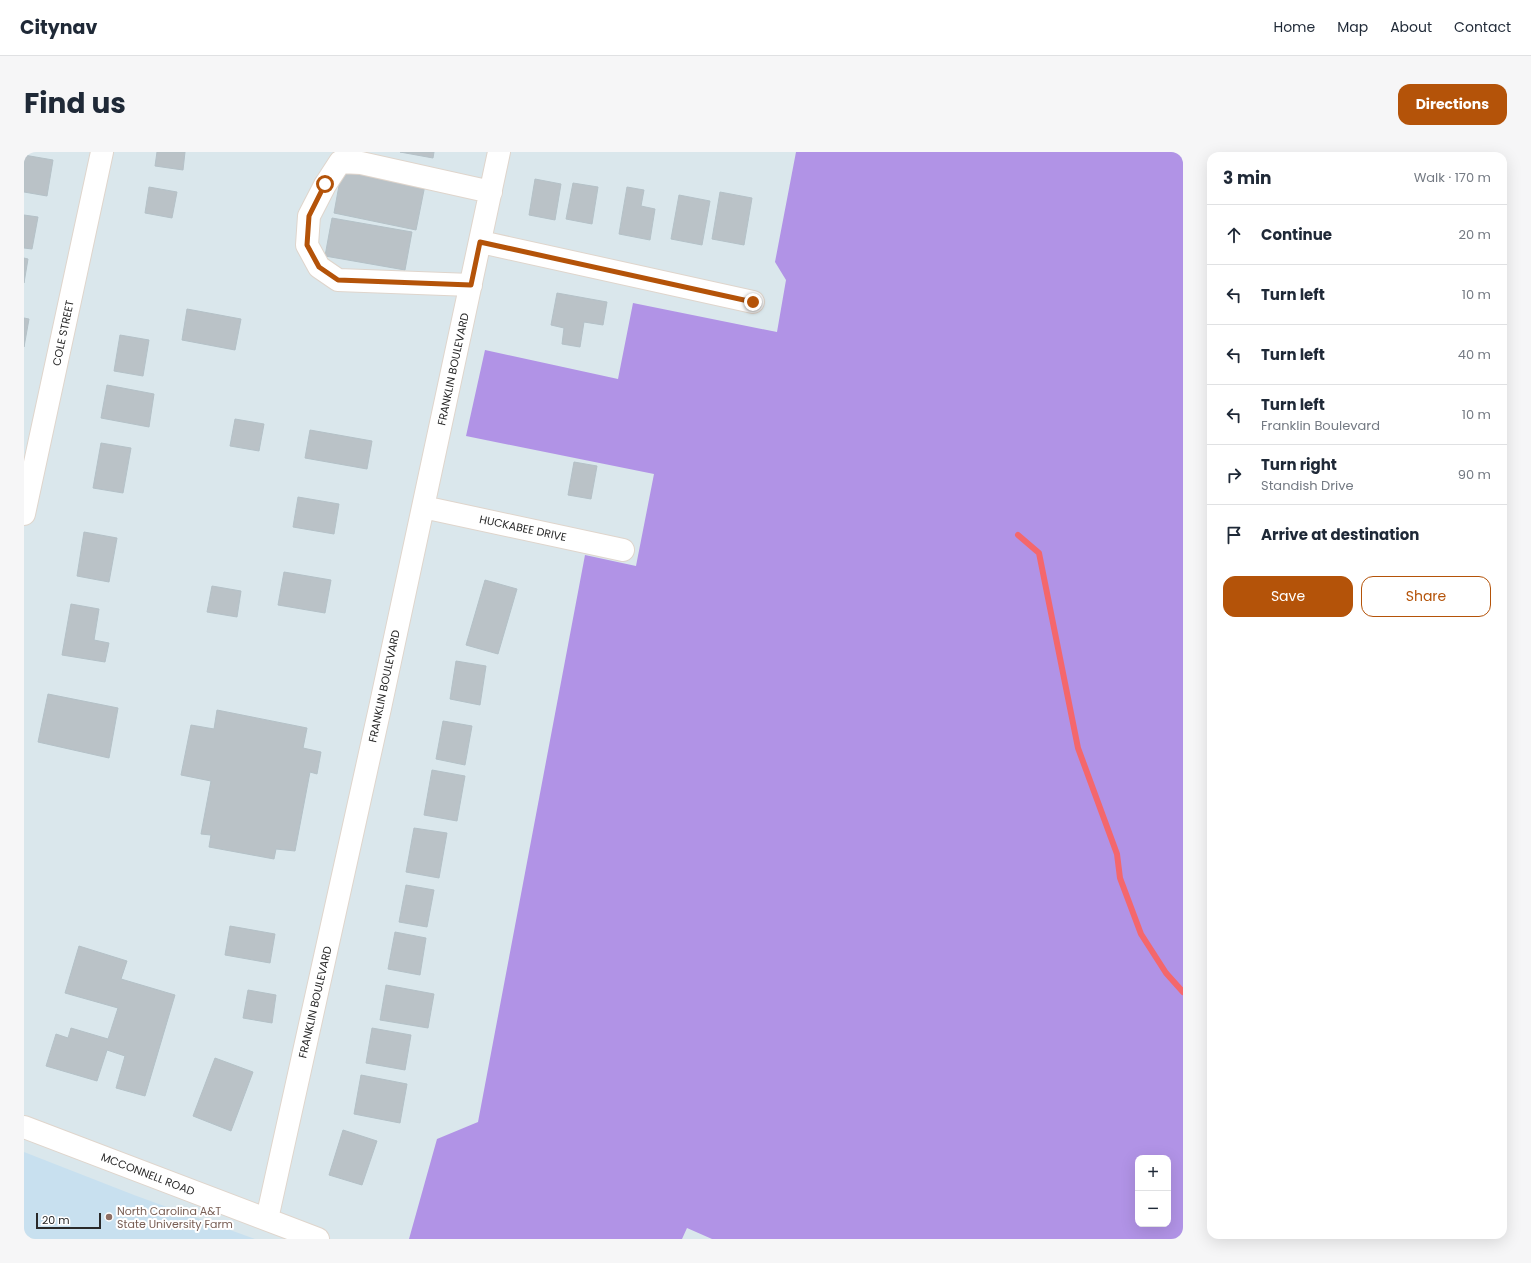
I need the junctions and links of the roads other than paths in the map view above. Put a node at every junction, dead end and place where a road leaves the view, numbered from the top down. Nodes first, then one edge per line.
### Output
1 (102, 152) edge
2 (499, 152) edge
3 (491, 192) junction
4 (480, 242) junction
5 (471, 285) junction
6 (753, 302) dead end
7 (423, 507) junction
8 (24, 514) edge
9 (623, 550) dead end
10 (24, 1127) edge
11 (267, 1219) junction
12 (318, 1239) edge

1 - 8 street, COLE STREET
2 - 3 street, FRANKLIN BOULEVARD
3 - 4 street, FRANKLIN BOULEVARD
3 - 5 street
4 - 5 street, FRANKLIN BOULEVARD
4 - 6 street
5 - 7 street, FRANKLIN BOULEVARD
7 - 9 street, HUCKABEE DRIVE
7 - 11 street, FRANKLIN BOULEVARD
10 - 11 street, MCCONNELL ROAD
11 - 12 street, MCCONNELL ROAD

